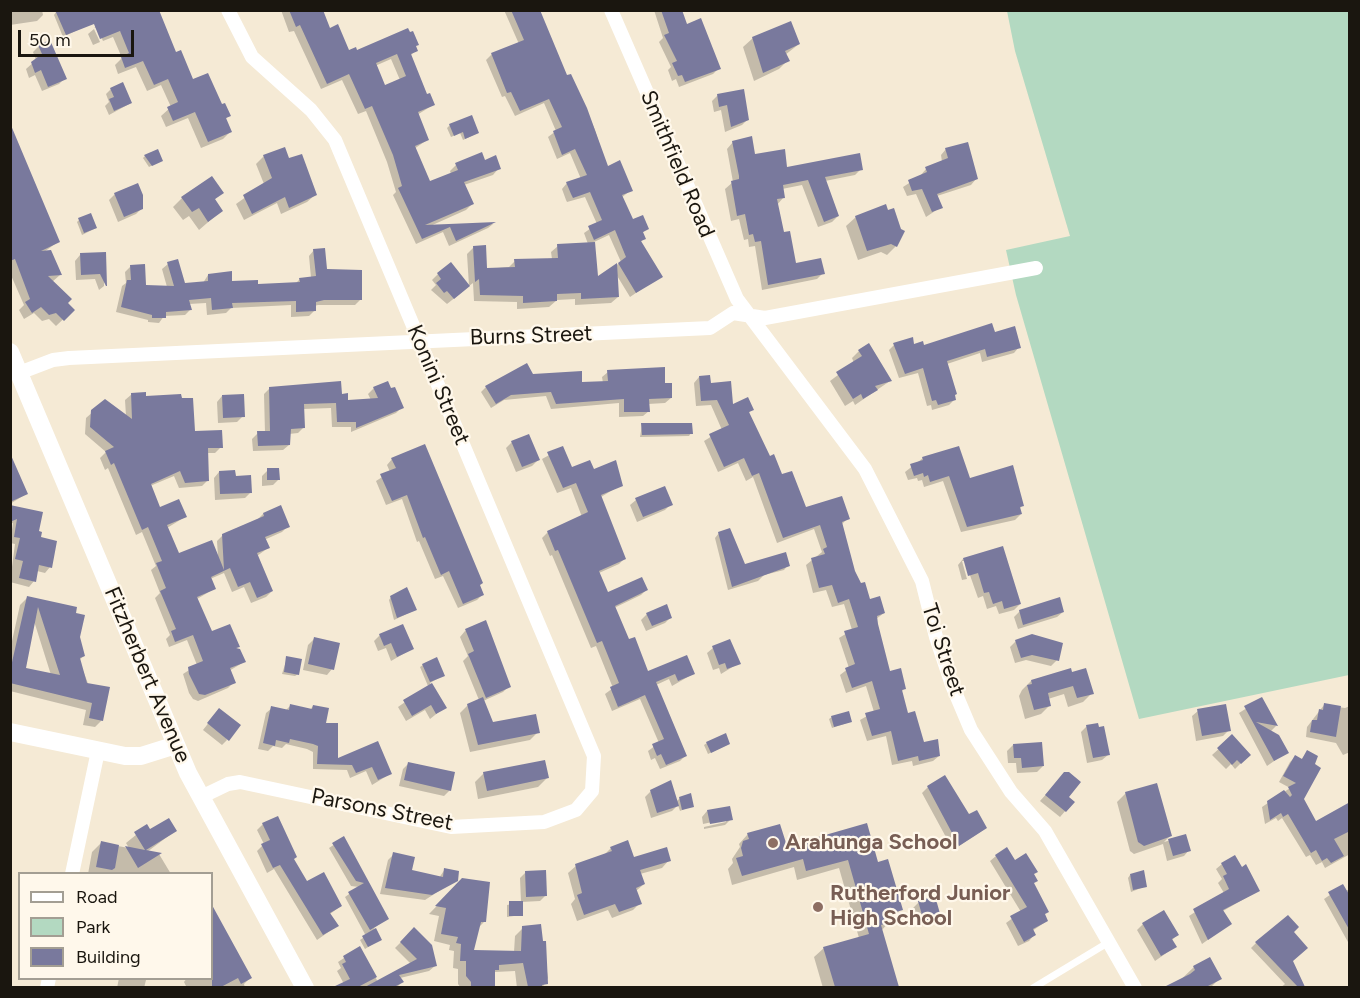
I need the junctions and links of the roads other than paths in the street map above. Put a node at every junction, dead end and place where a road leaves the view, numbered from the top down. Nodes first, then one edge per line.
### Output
1 (228, 10) edge
2 (610, 10) edge
3 (1036, 268) dead end
4 (748, 315) junction
5 (420, 341) junction
6 (10, 352) edge
7 (20, 373) junction
8 (10, 732) edge
9 (177, 745) junction
10 (98, 751) junction
11 (592, 791) joint
12 (201, 797) junction
13 (72, 872) edge
14 (1109, 942) junction
15 (305, 987) edge
16 (1033, 987) edge
17 (1135, 987) edge

1 - 5 street, Konini Street
2 - 4 street, Smithfield Road
3 - 4 street, Burns Street
4 - 5 street, Burns Street
4 - 14 street, Toi Street
5 - 7 street, Burns Street
5 - 11 street, Konini Street
6 - 7 main road, Fitzherbert Avenue
7 - 9 main road, Fitzherbert Avenue
8 - 10 main road
9 - 10 main road
9 - 12 main road, Fitzherbert Avenue
10 - 13 street
11 - 12 street, Parsons Street
12 - 15 main road, Fitzherbert Avenue
14 - 16 lane
14 - 17 street, Toi Street

